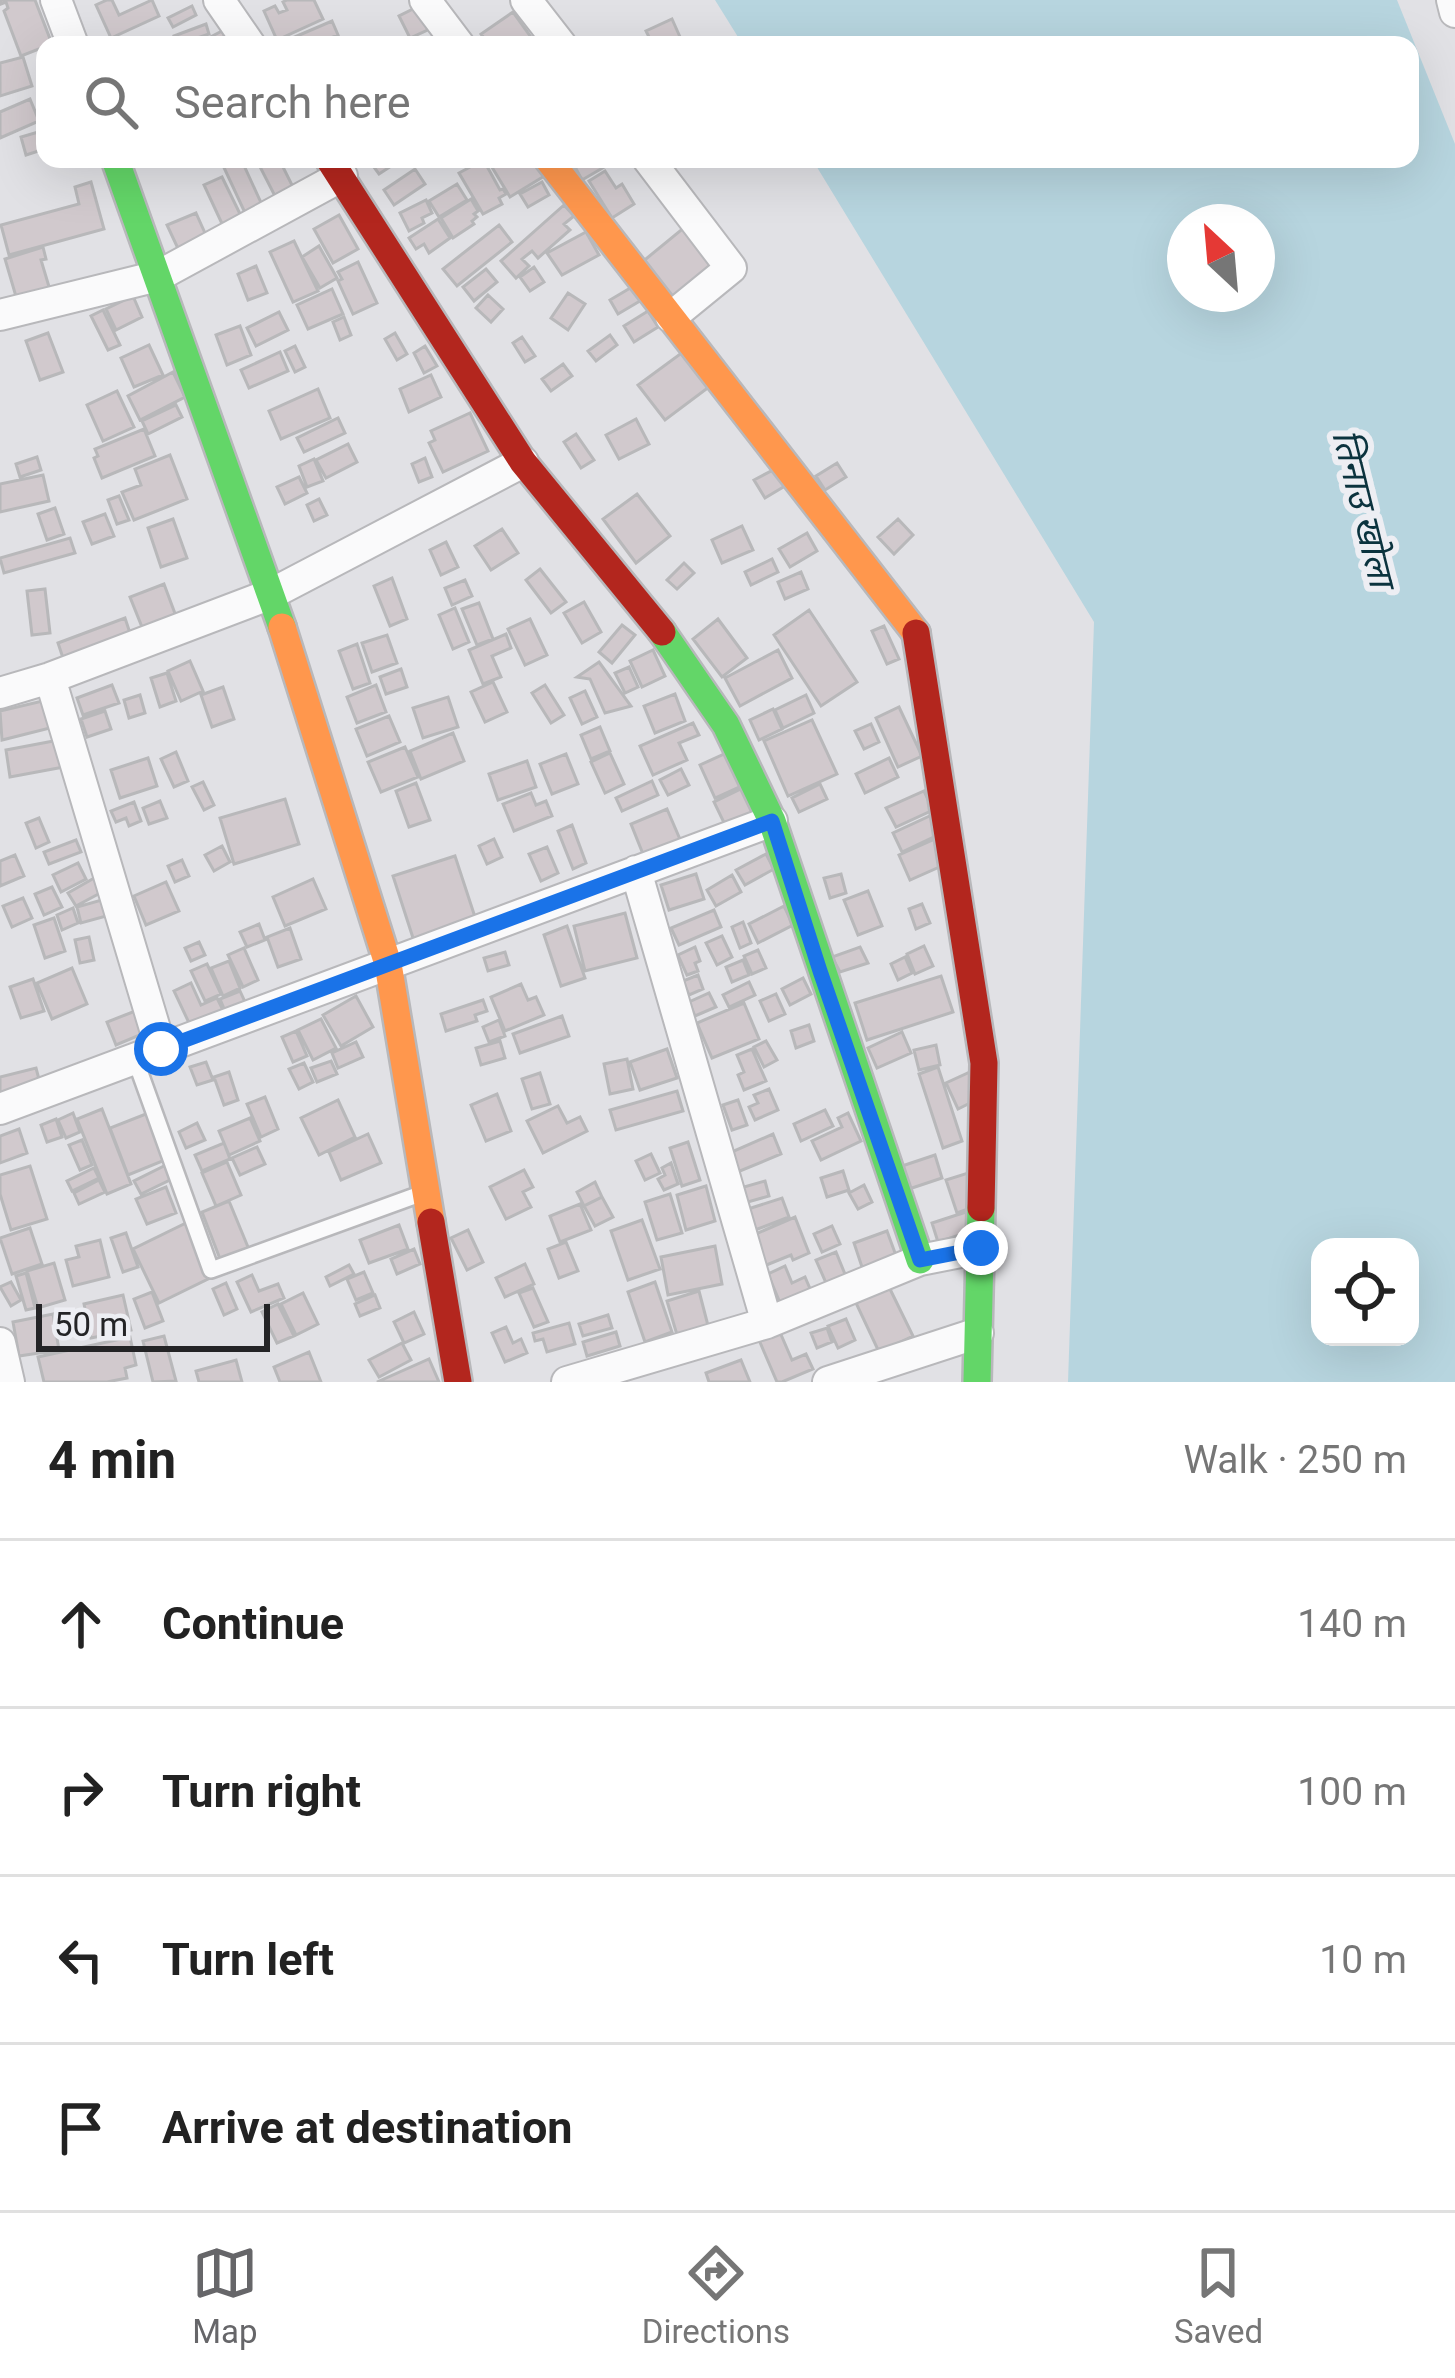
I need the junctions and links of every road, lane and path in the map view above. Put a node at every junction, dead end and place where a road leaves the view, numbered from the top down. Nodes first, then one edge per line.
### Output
1 (56, 0) edge
2 (219, 0) edge
3 (425, 0) edge
4 (526, 0) edge
5 (1452, 0) edge
6 (1455, 12) edge
7 (70, 36) edge
8 (244, 36) edge
9 (453, 36) edge
10 (554, 36) edge
11 (118, 168) edge
12 (335, 168) edge
13 (555, 168) edge
14 (654, 168) edge
15 (158, 276) junction
16 (0, 315) edge
17 (670, 317) junction
18 (523, 462) junction
19 (271, 594) junction
20 (50, 678) junction
21 (0, 693) edge
22 (772, 821) junction
23 (636, 871) junction
24 (388, 964) junction
25 (148, 1054) junction
26 (0, 1109) edge
27 (426, 1192) junction
28 (981, 1248) junction
29 (920, 1260) junction
30 (767, 1323) junction
31 (978, 1334) junction
32 (0, 1343) edge
33 (8, 1382) edge
34 (458, 1382) edge
35 (567, 1382) edge
36 (828, 1382) edge
37 (977, 1382) edge

1 - 7 street
2 - 8 street
3 - 9 street
4 - 10 street
5 - 6 street
11 - 15 street
12 - 15 street
12 - 18 street
13 - 17 street
14 - 17 street
15 - 16 street
15 - 19 street
17 - 28 street
18 - 19 street
18 - 22 street
19 - 20 street
19 - 24 street
20 - 21 street
20 - 25 street
22 - 23 street
22 - 29 street
23 - 24 street
23 - 30 street
24 - 25 street
24 - 27 street
25 - 26 street
25 - 27 lane
27 - 34 street
28 - 29 street
28 - 31 street
29 - 30 street
30 - 35 street
31 - 36 street
31 - 37 street
32 - 33 street

